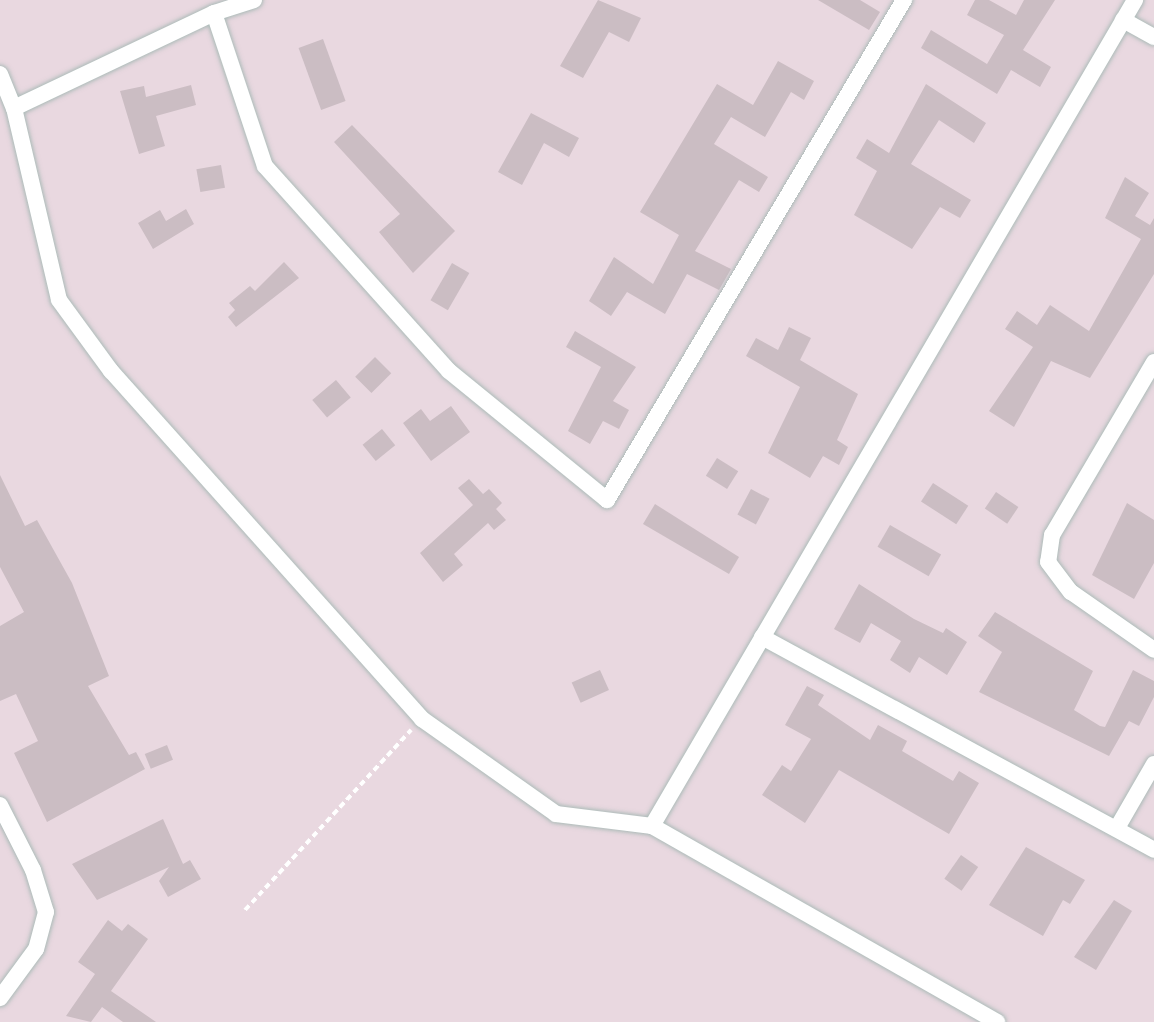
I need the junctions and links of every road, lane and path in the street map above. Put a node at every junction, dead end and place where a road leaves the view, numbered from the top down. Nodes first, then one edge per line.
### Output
1 (254, 0) edge
2 (904, 0) edge
3 (1135, 0) edge
4 (214, 13) junction
5 (1123, 20) junction
6 (1154, 37) edge
7 (0, 74) edge
8 (14, 108) junction
9 (1154, 362) edge
10 (762, 637) junction
11 (1154, 650) edge
12 (422, 719) junction
13 (1154, 764) edge
14 (0, 805) edge
15 (652, 826) junction
16 (1117, 828) junction
17 (1154, 850) edge
18 (245, 910) dead end
19 (0, 998) edge
20 (997, 1022) edge

1 - 4 street
2 - 4 street
3 - 5 street
4 - 8 street
5 - 6 street
5 - 10 street
7 - 8 street
8 - 12 street
9 - 11 street
10 - 15 street
10 - 16 street
12 - 15 street
12 - 18 path
13 - 16 street
14 - 19 street
15 - 20 street
16 - 17 street

